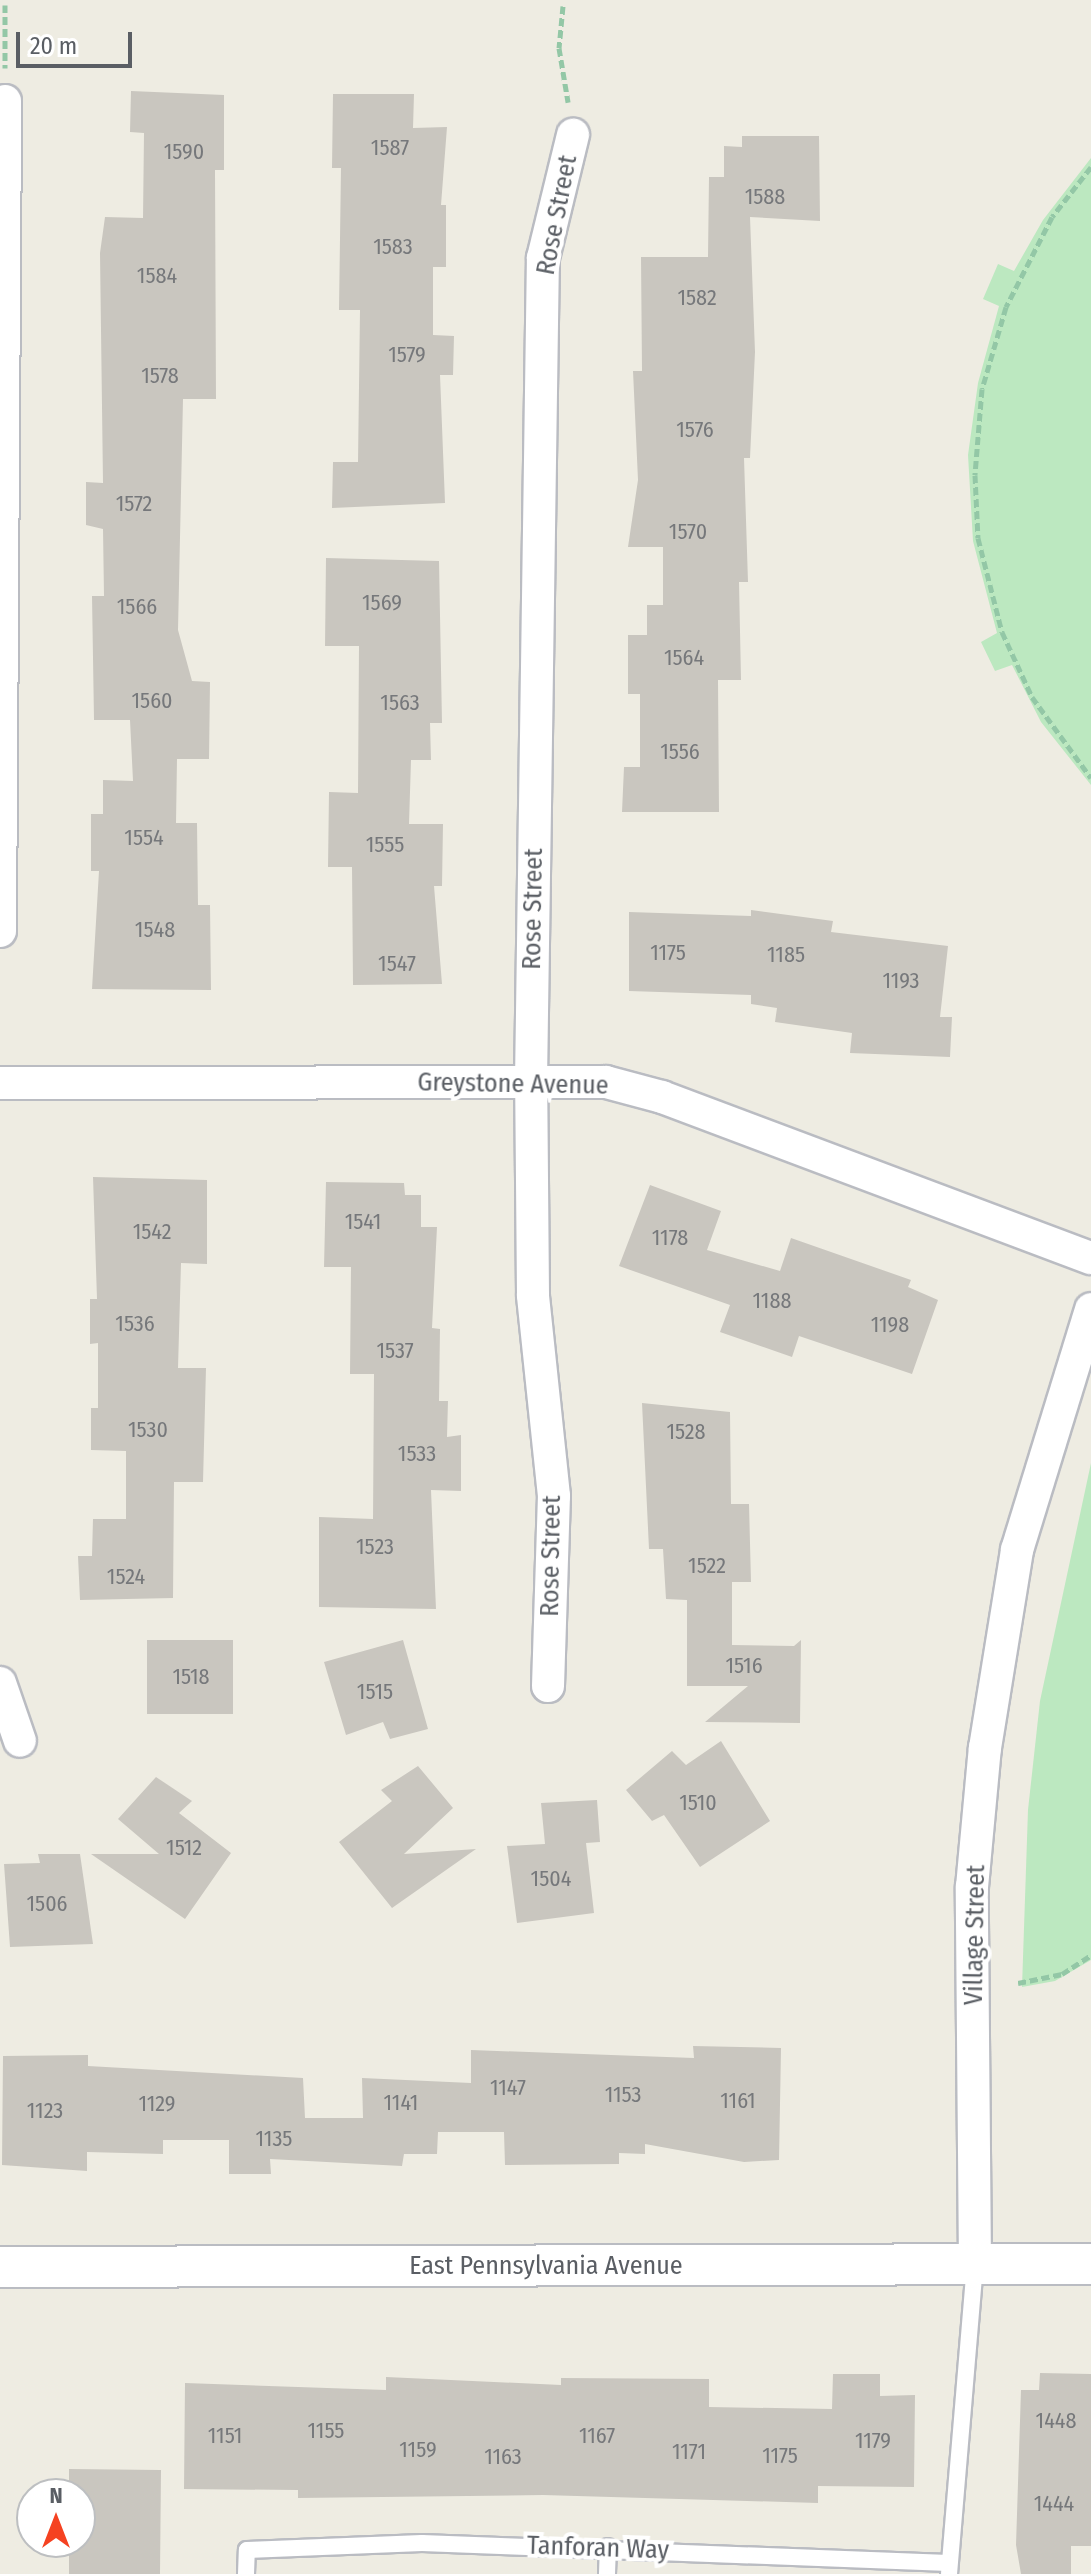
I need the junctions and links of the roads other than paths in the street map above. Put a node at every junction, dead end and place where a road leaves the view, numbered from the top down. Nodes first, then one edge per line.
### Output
1 (5, 101) road end
2 (573, 135) road end
3 (0, 931) edge
4 (531, 1082) junction
5 (0, 1083) edge
6 (1091, 1258) edge
7 (1091, 1309) edge
8 (0, 1683) edge
9 (548, 1686) dead end
10 (20, 1741) dead end
11 (1091, 2264) edge
12 (975, 2265) junction
13 (0, 2267) edge
14 (608, 2547) junction
15 (949, 2568) edge
16 (246, 2574) edge
17 (607, 2574) edge

1 - 3 street
2 - 4 street, Rose Street
4 - 5 street, Greystone Avenue
4 - 6 street, Greystone Avenue
4 - 9 street, Rose Street
7 - 12 street, Village Street
8 - 10 street
11 - 12 street, East Pennsylvania Avenue
12 - 13 street, East Pennsylvania Avenue
12 - 15 lane, Village Street
14 - 15 lane, Tanforan Way
14 - 16 lane, Tanforan Way
14 - 17 lane

